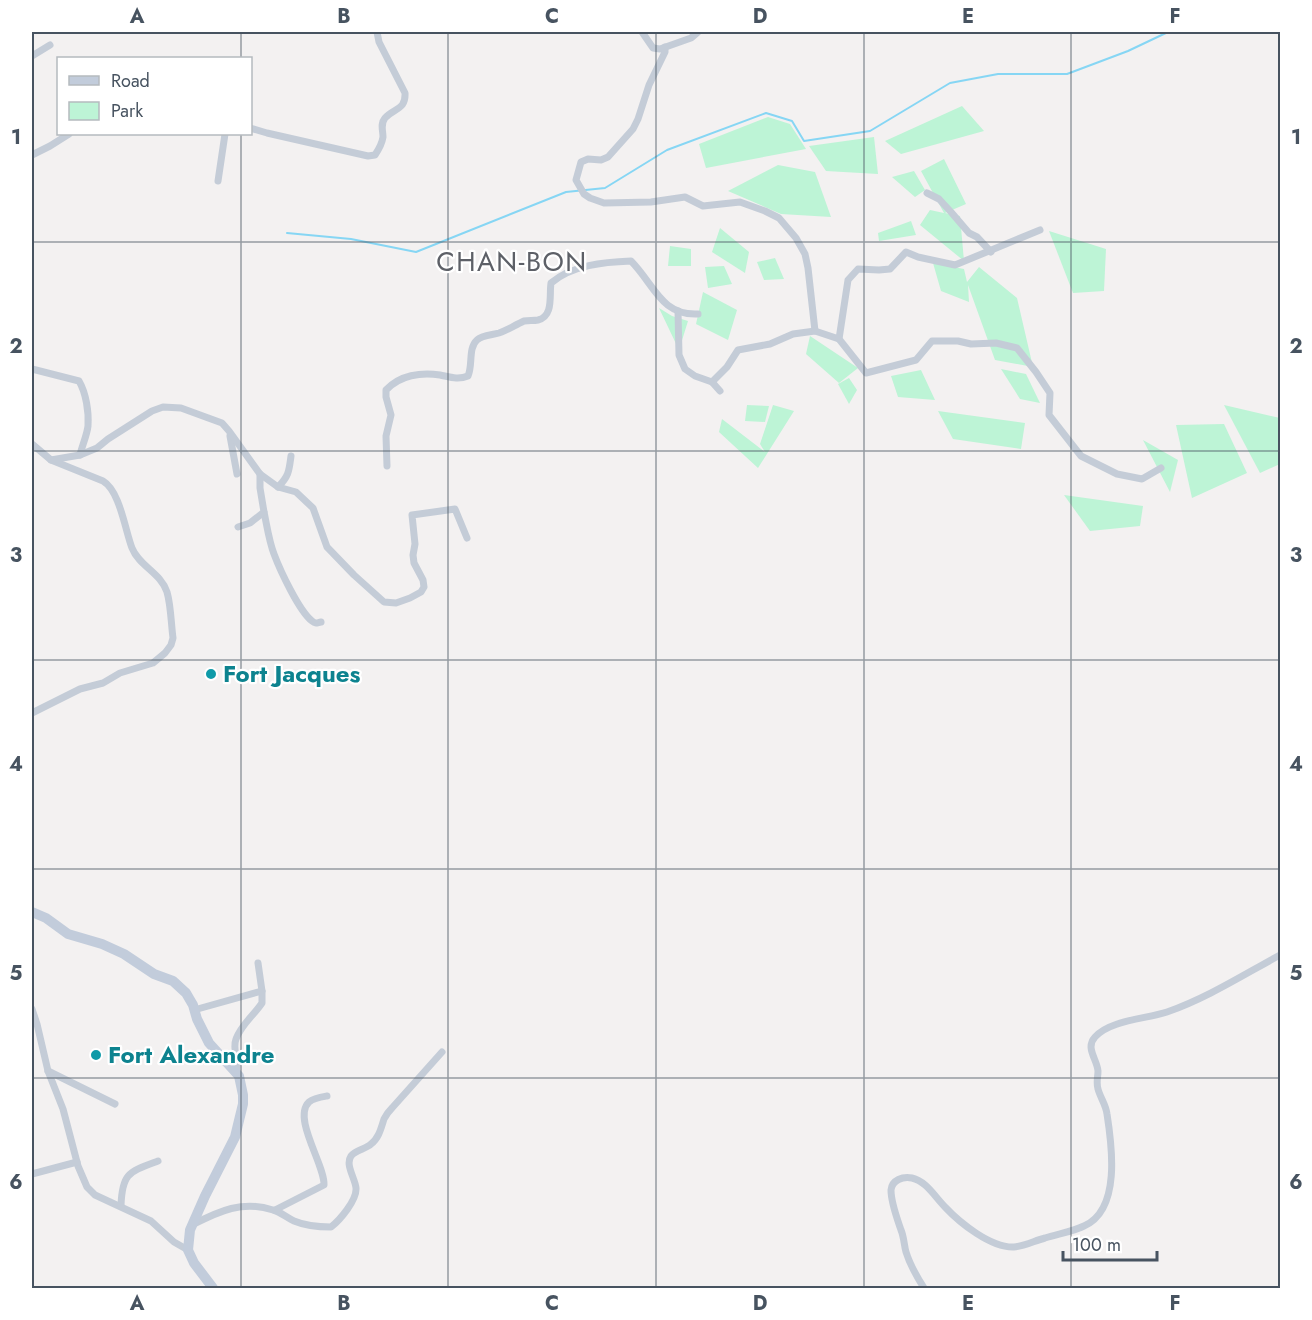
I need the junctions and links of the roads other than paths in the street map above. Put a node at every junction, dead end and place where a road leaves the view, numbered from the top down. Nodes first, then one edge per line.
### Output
1 (377, 32) edge
2 (642, 32) edge
3 (698, 32) edge
4 (50, 45) dead end
5 (665, 47) junction
6 (32, 56) edge
7 (252, 129) edge
8 (67, 135) edge
9 (225, 135) edge
10 (32, 155) edge
11 (218, 181) dead end
12 (927, 194) dead end
13 (1040, 230) dead end
14 (991, 252) junction
15 (678, 311) junction
16 (698, 314) dead end
17 (815, 331) junction
18 (839, 339) junction
19 (32, 369) edge
20 (712, 382) junction
21 (720, 391) dead end
22 (229, 431) junction
23 (32, 444) edge
24 (80, 455) junction
25 (291, 456) dead end
26 (51, 460) junction
27 (387, 466) dead end
28 (1161, 468) dead end
29 (237, 474) dead end
30 (260, 474) junction
31 (278, 487) junction
32 (464, 508) dead end
33 (455, 509) junction
34 (264, 513) junction
35 (238, 527) dead end
36 (467, 538) dead end
37 (321, 622) dead end
38 (32, 713) edge
39 (32, 912) edge
40 (1281, 956) edge
41 (258, 963) dead end
42 (262, 991) junction
43 (32, 1009) edge
44 (194, 1010) junction
45 (442, 1052) dead end
46 (48, 1071) junction
47 (236, 1072) junction
48 (327, 1096) dead end
49 (115, 1104) dead end
50 (158, 1161) dead end
51 (77, 1162) junction
52 (32, 1174) edge
53 (121, 1206) junction
54 (274, 1210) junction
55 (192, 1225) junction
56 (188, 1250) junction
57 (213, 1288) edge
58 (924, 1288) edge

1 - 7 street
2 - 5 street
3 - 5 street
4 - 6 street
5 - 17 street
8 - 10 street
9 - 11 street
12 - 14 street
13 - 14 street
14 - 18 street
15 - 16 street
15 - 20 street
15 - 27 street
17 - 18 street
17 - 20 street
18 - 28 street
19 - 24 street
20 - 21 street
22 - 24 street
22 - 29 street
22 - 30 street
23 - 26 street
24 - 26 street
25 - 31 street
26 - 38 street
30 - 31 street
30 - 34 street
31 - 33 street
32 - 33 street
33 - 36 street
34 - 35 street
34 - 37 street
39 - 44 street
40 - 58 street
41 - 42 street
42 - 44 street
42 - 47 street
43 - 46 street
44 - 47 street
45 - 54 street
46 - 49 street
46 - 51 street
47 - 55 street
48 - 54 street
50 - 53 street
51 - 52 street
51 - 53 street
53 - 56 street
54 - 55 street
55 - 56 street
56 - 57 street

